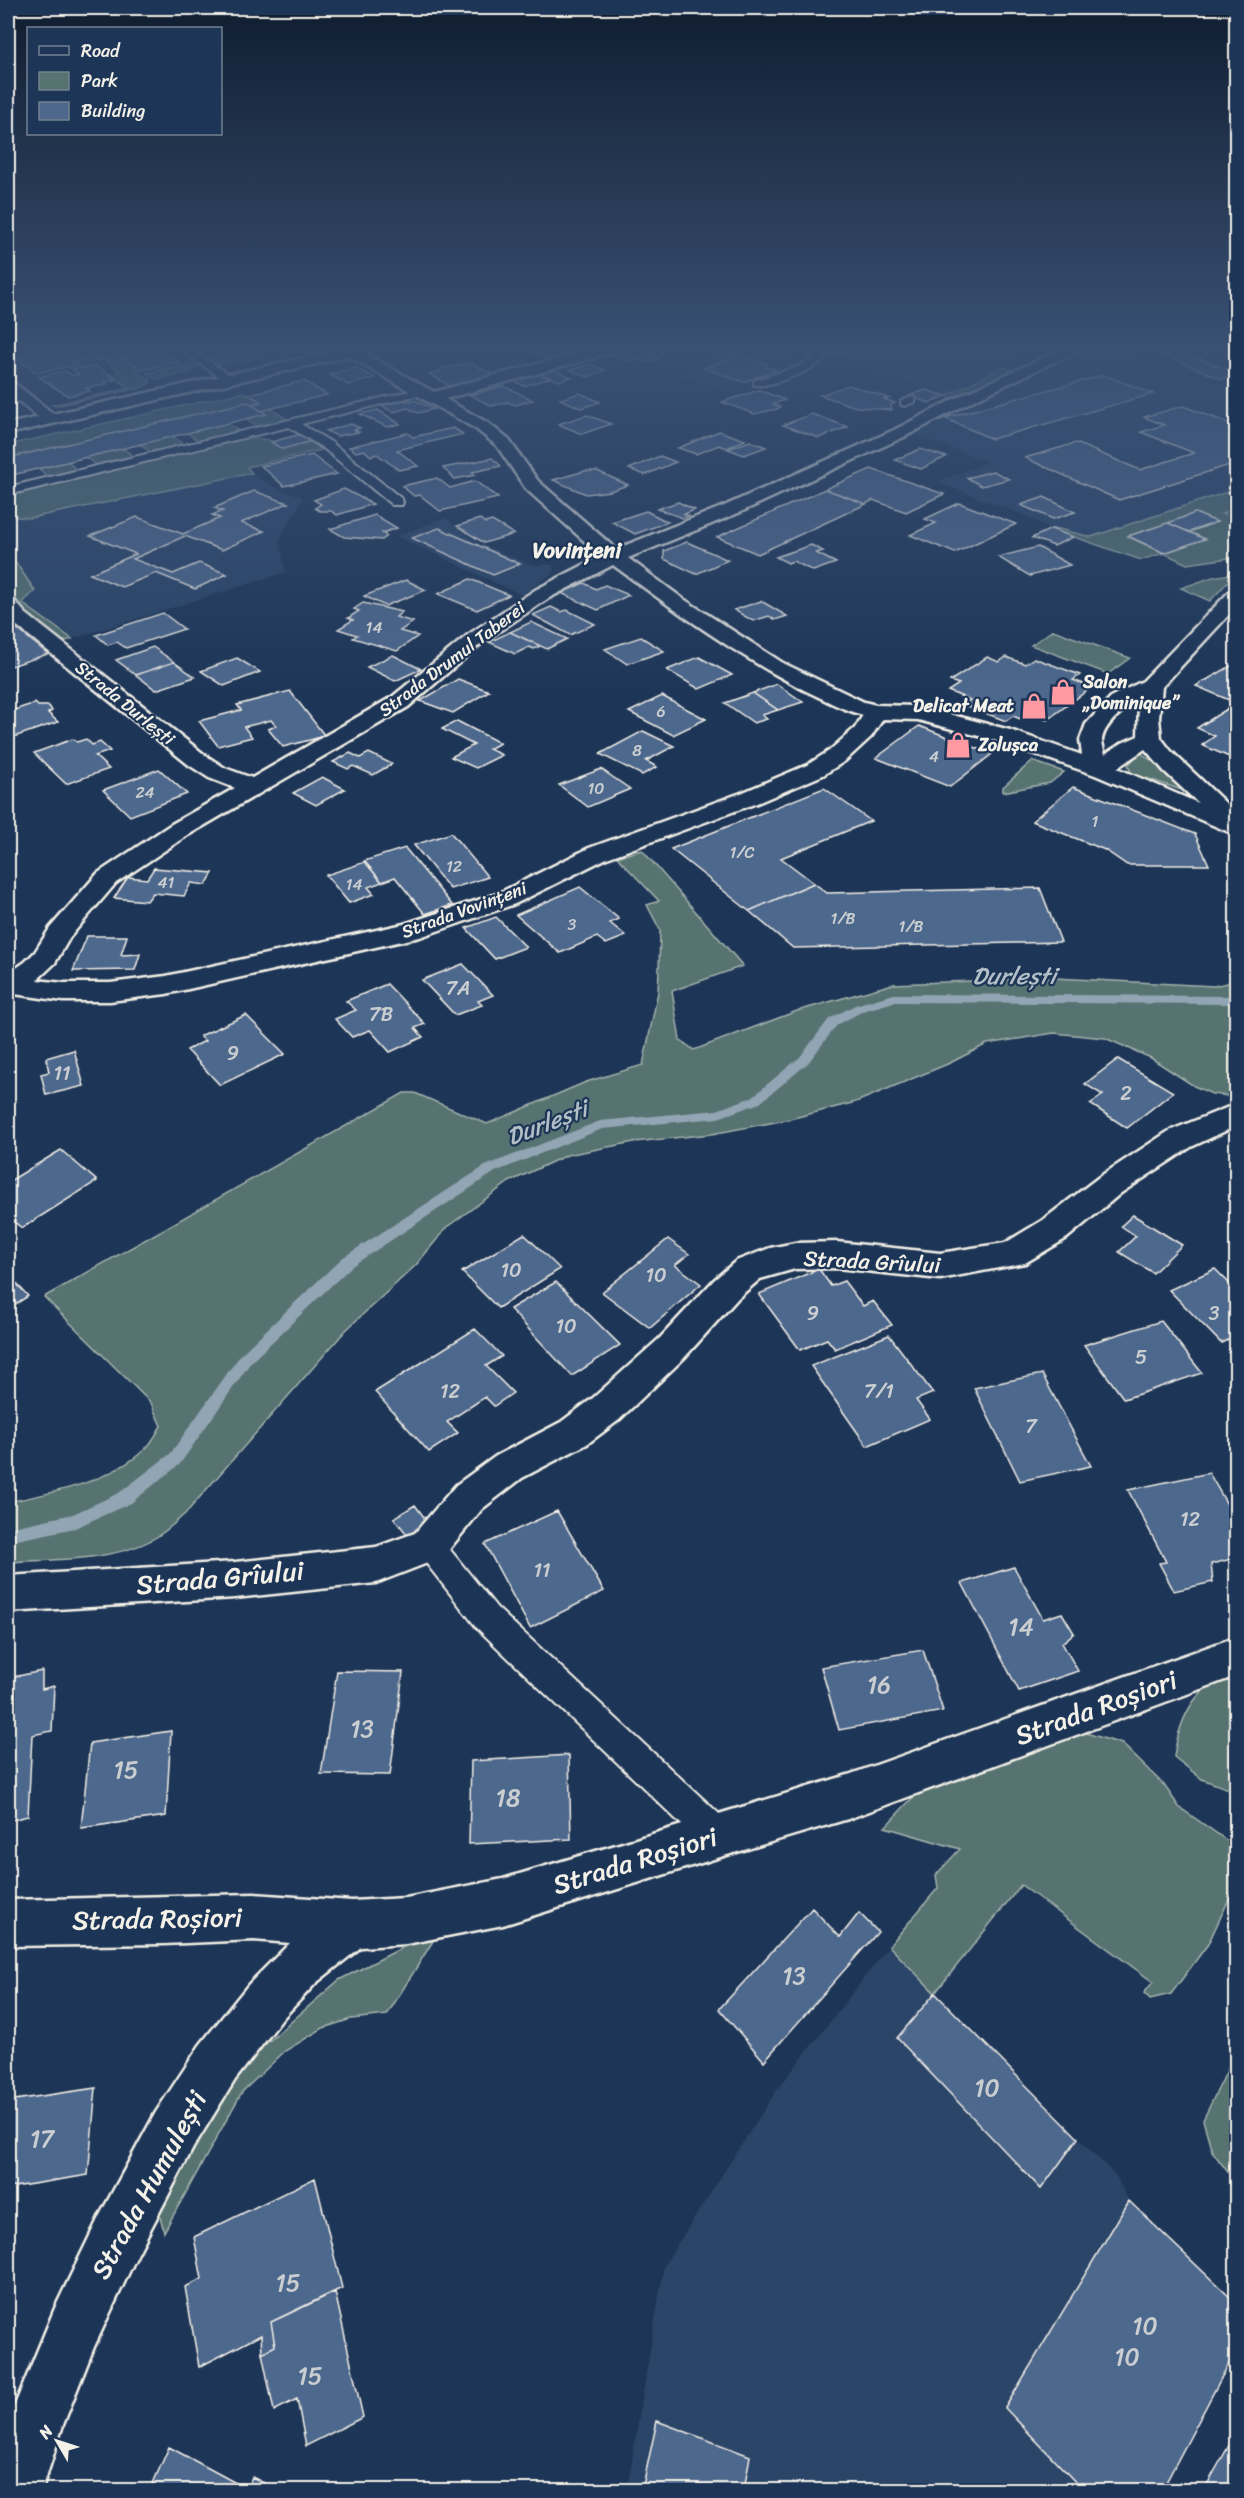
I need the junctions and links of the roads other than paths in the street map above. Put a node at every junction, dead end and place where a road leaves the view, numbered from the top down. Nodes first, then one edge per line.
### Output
1 (125, 464) edge
2 (350, 464) edge
3 (517, 464) edge
4 (833, 464) edge
5 (8, 491) edge
6 (397, 502) dead end
7 (613, 557) junction
8 (1236, 596) edge
9 (8, 605) edge
10 (1151, 686) junction
11 (876, 712) junction
12 (1150, 739) junction
13 (1103, 771) junction
14 (253, 786) junction
15 (1236, 826) edge
16 (9, 986) edge
17 (1236, 1114) edge
18 (429, 1545) junction
19 (8, 1594) edge
20 (1236, 1657) edge
21 (717, 1835) junction
22 (8, 1923) edge
23 (352, 1924) junction
24 (13, 2490) edge

1 - 5 lane
2 - 6 lane
3 - 7 street
4 - 7 street, Strada Drumul Taberei
7 - 11 street
7 - 14 street, Strada Drumul Taberei
8 - 10 street
9 - 14 street, Strada Durlești
10 - 12 street
10 - 13 street
11 - 13 street
11 - 16 street, Strada Vovințeni
12 - 13 street
12 - 15 street
13 - 15 street
14 - 16 street, Strada Drumul Taberei
17 - 18 street, Strada Grîului
18 - 19 street, Strada Grîului
18 - 21 lane
20 - 21 street, Strada Roșiori
21 - 23 street, Strada Roșiori
22 - 23 street, Strada Roșiori
23 - 24 street, Strada Humulești

